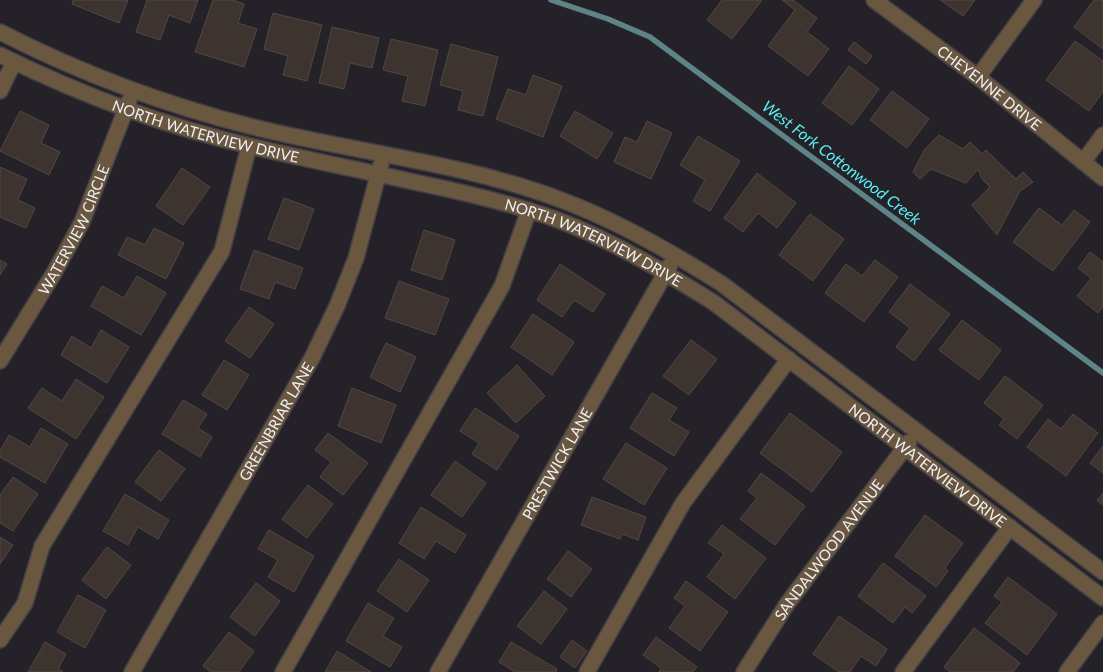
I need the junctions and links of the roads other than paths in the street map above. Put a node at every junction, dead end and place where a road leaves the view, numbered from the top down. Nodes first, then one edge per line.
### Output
1 (874, 0) edge
2 (1034, 0) edge
3 (0, 32) edge
4 (0, 55) edge
5 (14, 62) junction
6 (978, 77) junction
7 (133, 90) junction
8 (0, 91) edge
9 (126, 109) junction
10 (1103, 135) edge
11 (249, 146) junction
12 (384, 154) junction
13 (1083, 162) junction
14 (379, 174) junction
15 (1103, 178) edge
16 (529, 210) junction
17 (676, 254) junction
18 (666, 272) junction
19 (788, 359) junction
20 (0, 361) edge
21 (917, 432) junction
22 (904, 448) junction
23 (1010, 527) junction
24 (1103, 572) edge
25 (1103, 598) edge
26 (1103, 623) edge
27 (0, 640) edge
28 (132, 672) edge
29 (283, 672) edge
30 (438, 672) edge
31 (587, 672) edge
32 (744, 672) edge
33 (903, 672) edge
34 (1067, 672) edge

1 - 6 street, CHEYENNE DRIVE
2 - 6 street
3 - 7 street, NORTH WATERVIEW DRIVE
4 - 5 street, NORTH WATERVIEW DRIVE
5 - 8 street
5 - 9 street, NORTH WATERVIEW DRIVE
6 - 13 street, CHEYENNE DRIVE
7 - 9 street, WATERVIEW CIRCLE
7 - 12 street, NORTH WATERVIEW DRIVE
9 - 11 street, NORTH WATERVIEW DRIVE
9 - 20 street, WATERVIEW CIRCLE
10 - 13 street
11 - 14 street, NORTH WATERVIEW DRIVE
11 - 27 street
12 - 14 street, GREENBRIAR LANE
12 - 17 street, NORTH WATERVIEW DRIVE
13 - 15 street, CHEYENNE DRIVE
14 - 16 street, NORTH WATERVIEW DRIVE
14 - 28 street, GREENBRIAR LANE
16 - 18 street, NORTH WATERVIEW DRIVE
16 - 29 street
17 - 18 street, PRESTWICK LANE
17 - 21 street, NORTH WATERVIEW DRIVE
18 - 19 street, NORTH WATERVIEW DRIVE
18 - 30 street, PRESTWICK LANE
19 - 22 street, NORTH WATERVIEW DRIVE
19 - 31 street
21 - 22 street, SANDALWOOD AVENUE
21 - 24 street, NORTH WATERVIEW DRIVE
22 - 23 street, NORTH WATERVIEW DRIVE
22 - 32 street, SANDALWOOD AVENUE
23 - 25 street, NORTH WATERVIEW DRIVE
23 - 33 street
26 - 34 street

